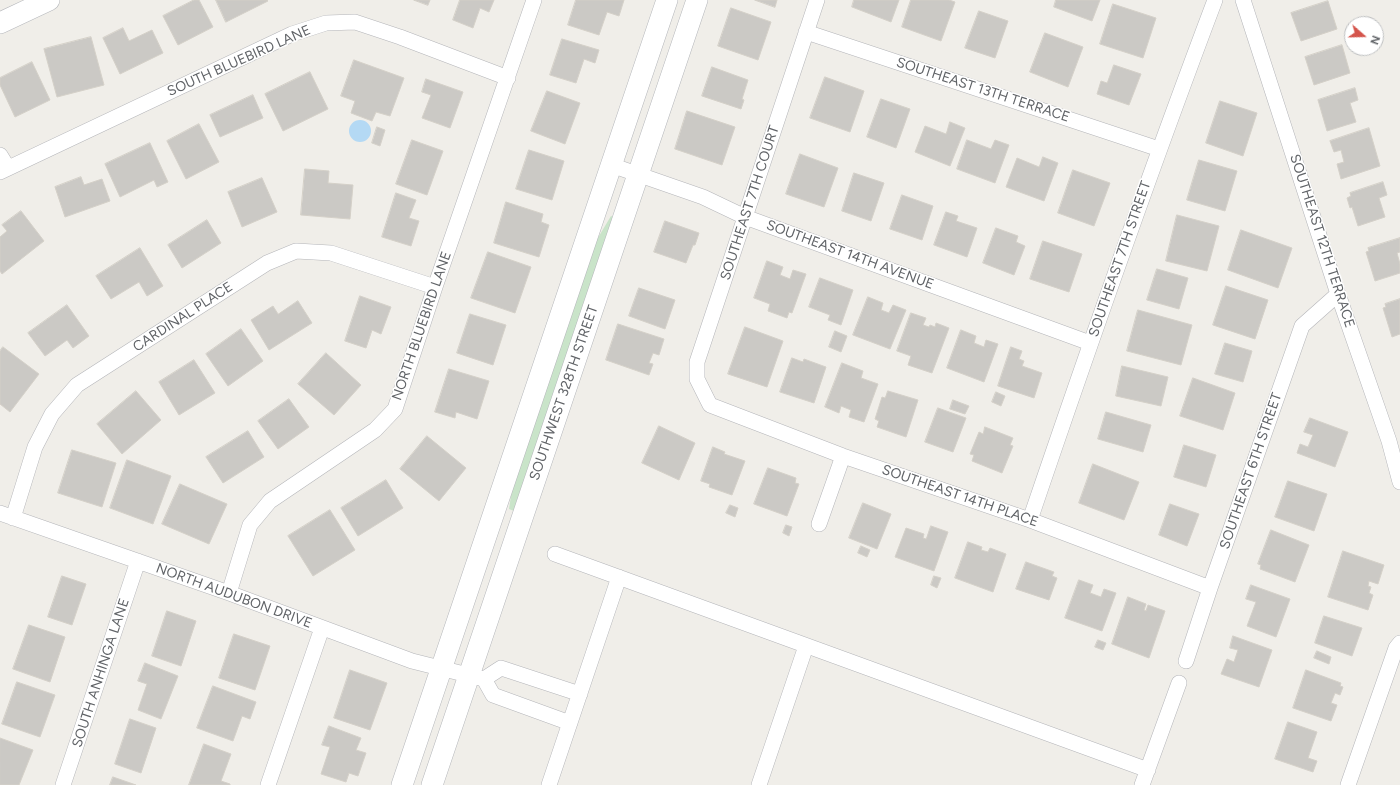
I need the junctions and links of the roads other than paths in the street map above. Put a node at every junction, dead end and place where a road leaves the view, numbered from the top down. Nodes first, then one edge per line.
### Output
1 (49, 0) edge
2 (534, 0) edge
3 (667, 0) edge
4 (697, 0) edge
5 (817, 0) edge
6 (1216, 0) edge
7 (1243, 0) edge
8 (0, 23) edge
9 (806, 32) junction
10 (508, 78) junction
11 (1159, 149) junction
12 (0, 155) edge
13 (611, 165) junction
14 (4, 170) edge
15 (638, 174) junction
16 (745, 216) junction
17 (435, 287) junction
18 (1338, 294) junction
19 (1090, 343) junction
20 (710, 405) joint
21 (843, 456) junction
22 (1400, 482) edge
23 (7, 516) edge
24 (1030, 520) junction
25 (819, 524) dead end
26 (555, 554) dead end
27 (138, 562) junction
28 (619, 577) junction
29 (1210, 588) junction
30 (229, 593) junction
31 (322, 628) junction
32 (1400, 643) edge
33 (806, 646) junction
34 (1186, 661) dead end
35 (442, 668) junction
36 (476, 677) junction
37 (1179, 683) dead end
38 (580, 694) junction
39 (570, 723) junction
40 (1148, 770) junction
41 (63, 785) edge
42 (268, 785) edge
43 (402, 785) edge
44 (432, 785) edge
45 (549, 785) edge
46 (759, 785) edge
47 (1142, 785) edge
48 (1348, 785) edge

1 - 8 street
2 - 10 street, NORTH BLUEBIRD LANE
3 - 13 street, SOUTHWEST 328TH STREET
4 - 15 street, SOUTHWEST 328TH STREET
5 - 9 street, SOUTHEAST 7TH COURT
6 - 11 street, SOUTHEAST 7TH STREET
7 - 18 street, SOUTHEAST 12TH TERRACE
9 - 11 street, SOUTHEAST 13TH TERRACE
9 - 16 street, SOUTHEAST 7TH COURT
10 - 14 street, SOUTH BLUEBIRD LANE
10 - 17 street, NORTH BLUEBIRD LANE
11 - 19 street, SOUTHEAST 7TH STREET
12 - 14 street
13 - 15 street, SOUTHEAST 14TH AVENUE
13 - 35 street, SOUTHWEST 328TH STREET
15 - 16 street, SOUTHEAST 14TH AVENUE
15 - 36 street, SOUTHWEST 328TH STREET
16 - 19 street, SOUTHEAST 14TH AVENUE
16 - 20 street, SOUTHEAST 7TH COURT
17 - 23 street, CARDINAL PLACE
17 - 30 street, NORTH BLUEBIRD LANE
18 - 22 street, SOUTHEAST 12TH TERRACE
18 - 29 street, SOUTHEAST 6TH STREET
19 - 24 street, SOUTHEAST 7TH STREET
20 - 21 street, SOUTHEAST 14TH PLACE
21 - 24 street, SOUTHEAST 14TH PLACE
21 - 25 street
23 - 27 street, NORTH AUDUBON DRIVE
24 - 29 street, SOUTHEAST 14TH PLACE
26 - 28 street
27 - 30 street, NORTH AUDUBON DRIVE
27 - 41 street, SOUTH ANHINGA LANE
28 - 33 street
28 - 38 street
29 - 34 street, SOUTHEAST 6TH STREET
30 - 31 street, NORTH AUDUBON DRIVE
31 - 35 street, NORTH AUDUBON DRIVE
31 - 42 street
32 - 48 street
33 - 40 street
33 - 46 street
35 - 36 street, NORTH AUDUBON DRIVE
35 - 43 street, SOUTHWEST 328TH STREET
36 - 38 street
36 - 39 street
36 - 44 street, SOUTHWEST 328TH STREET
37 - 40 street
38 - 39 street
39 - 45 street
40 - 47 street

